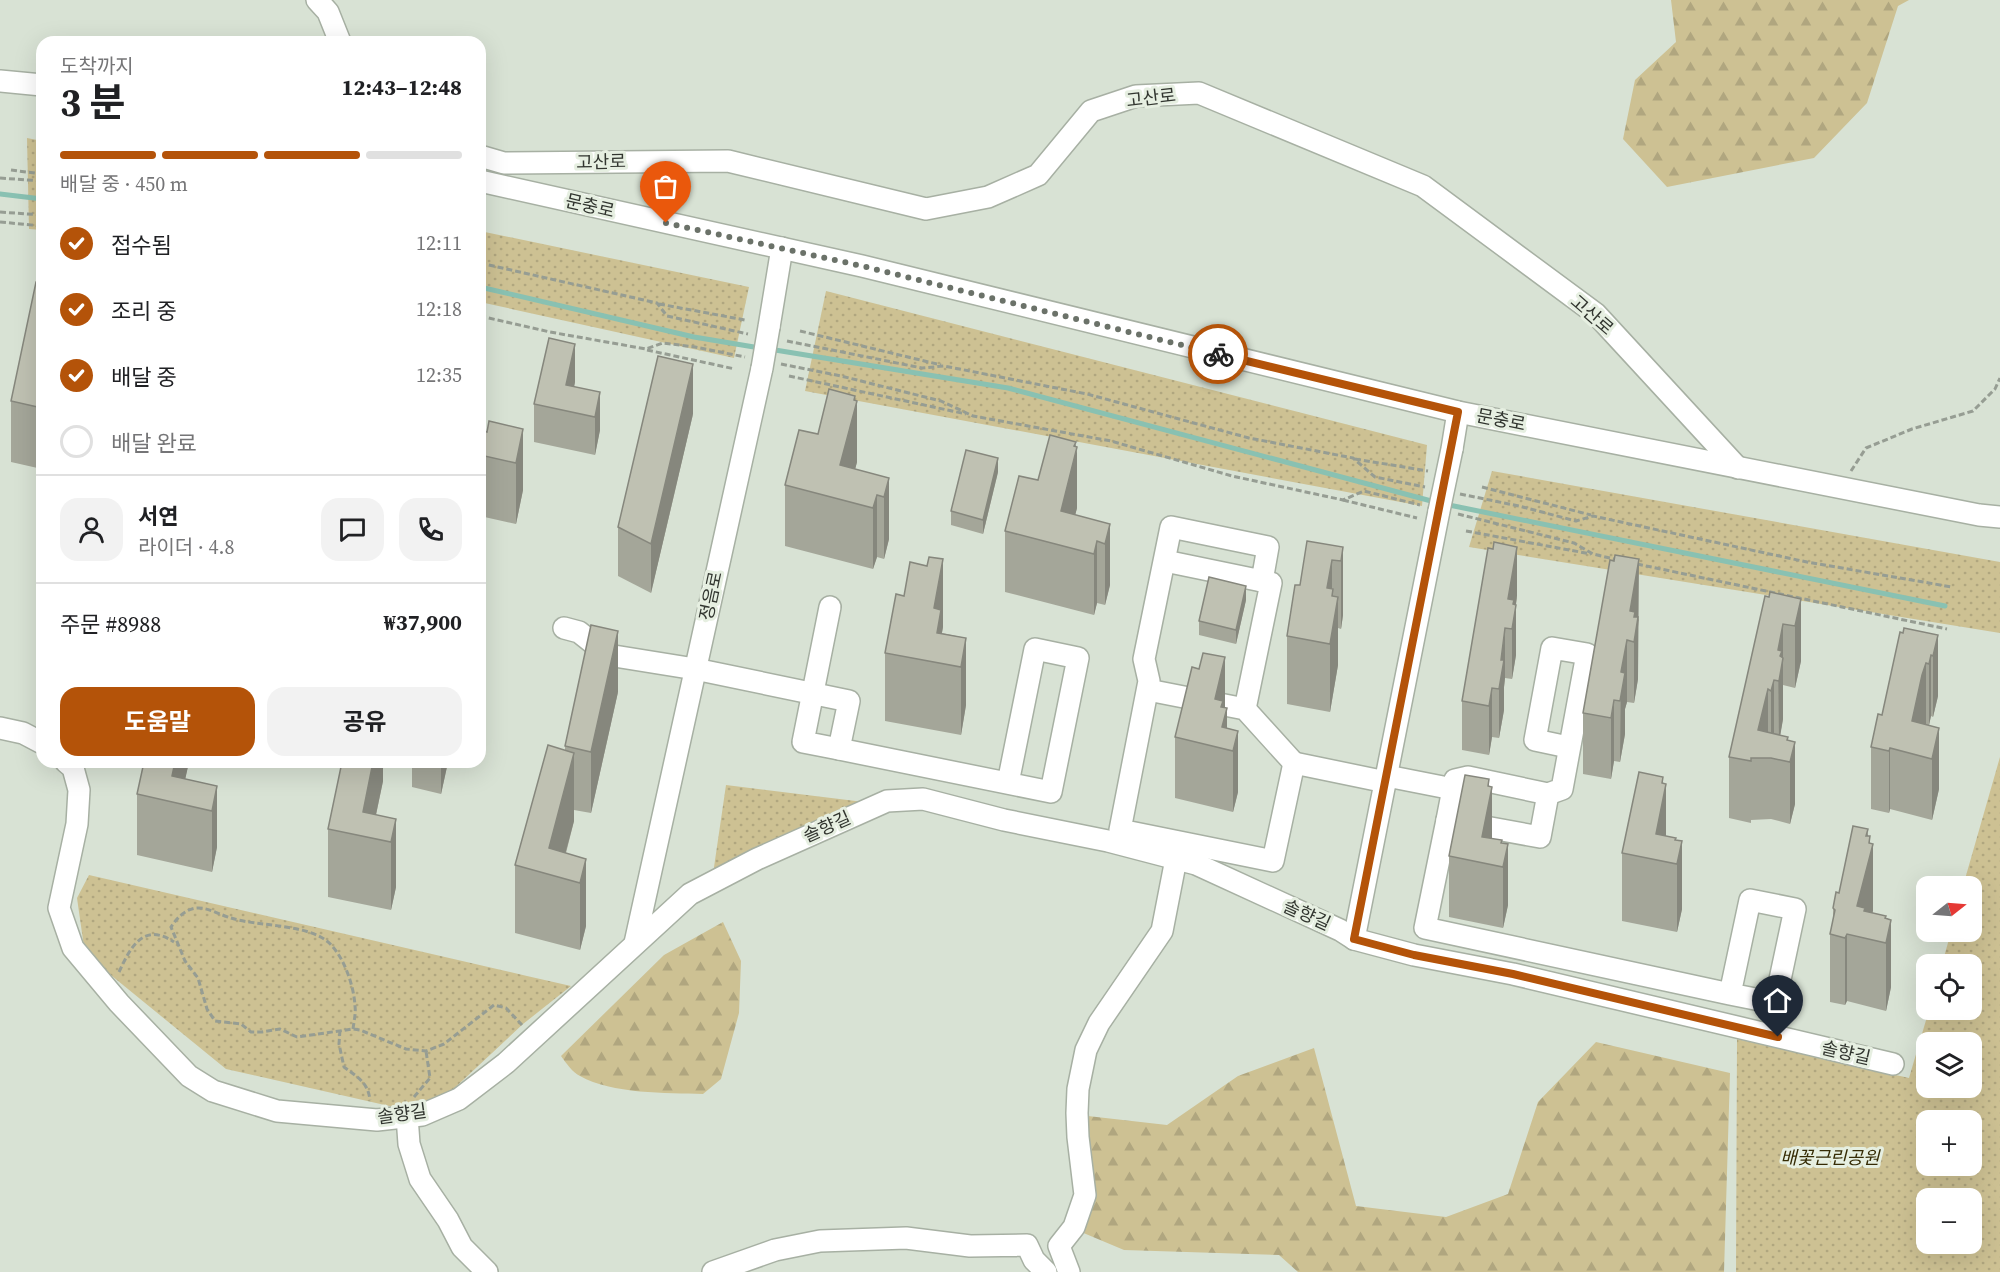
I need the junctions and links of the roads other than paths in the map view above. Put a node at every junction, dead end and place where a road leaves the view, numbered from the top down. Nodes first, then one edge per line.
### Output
1 (317, 0) edge
2 (338, 36) edge
3 (0, 81) edge
4 (36, 84) edge
5 (486, 158) edge
6 (486, 182) edge
7 (782, 249) junction
8 (1458, 412) junction
9 (1738, 468) junction
10 (2000, 517) edge
11 (1165, 561) junction
12 (1262, 581) junction
13 (830, 607) dead end
14 (564, 628) dead end
15 (695, 669) junction
16 (1148, 690) junction
17 (813, 693) junction
18 (1245, 710) junction
19 (0, 728) edge
20 (36, 740) edge
21 (1569, 747) dead end
22 (839, 750) junction
23 (1294, 763) junction
24 (73, 768) edge
25 (1386, 779) junction
26 (1008, 783) junction
27 (1453, 789) junction
28 (1548, 794) junction
29 (1447, 820) junction
30 (1176, 859) junction
31 (1354, 939) junction
32 (634, 943) junction
33 (1730, 994) junction
34 (1893, 1064) dead end
35 (407, 1116) junction
36 (1063, 1269) edge
37 (487, 1272) edge
38 (713, 1272) edge
39 (1046, 1272) edge

1 - 2 street
3 - 4 street
5 - 9 street, 고산로
6 - 7 street, 문충로
7 - 8 street, 문충로
7 - 15 street, 정음로, bridge
8 - 9 street, 문충로
8 - 25 street, bridge
9 - 10 street, 문충로
11 - 12 street
11 - 12 street
11 - 16 street
12 - 18 street
13 - 17 street
14 - 15 street
15 - 17 street
15 - 32 street, 정음로
16 - 18 street
16 - 23 street
17 - 22 street
17 - 22 street
18 - 23 street
19 - 20 street
21 - 28 street
22 - 26 street
23 - 25 street
24 - 35 street, 솔향길
25 - 27 street
25 - 31 street
26 - 26 street
27 - 28 street
27 - 29 street
28 - 29 street
29 - 33 street
30 - 31 street, 솔향길
30 - 32 street, 솔향길
30 - 36 street
31 - 34 street, 솔향길
32 - 35 street, 솔향길
33 - 33 street
35 - 37 street
38 - 39 street

